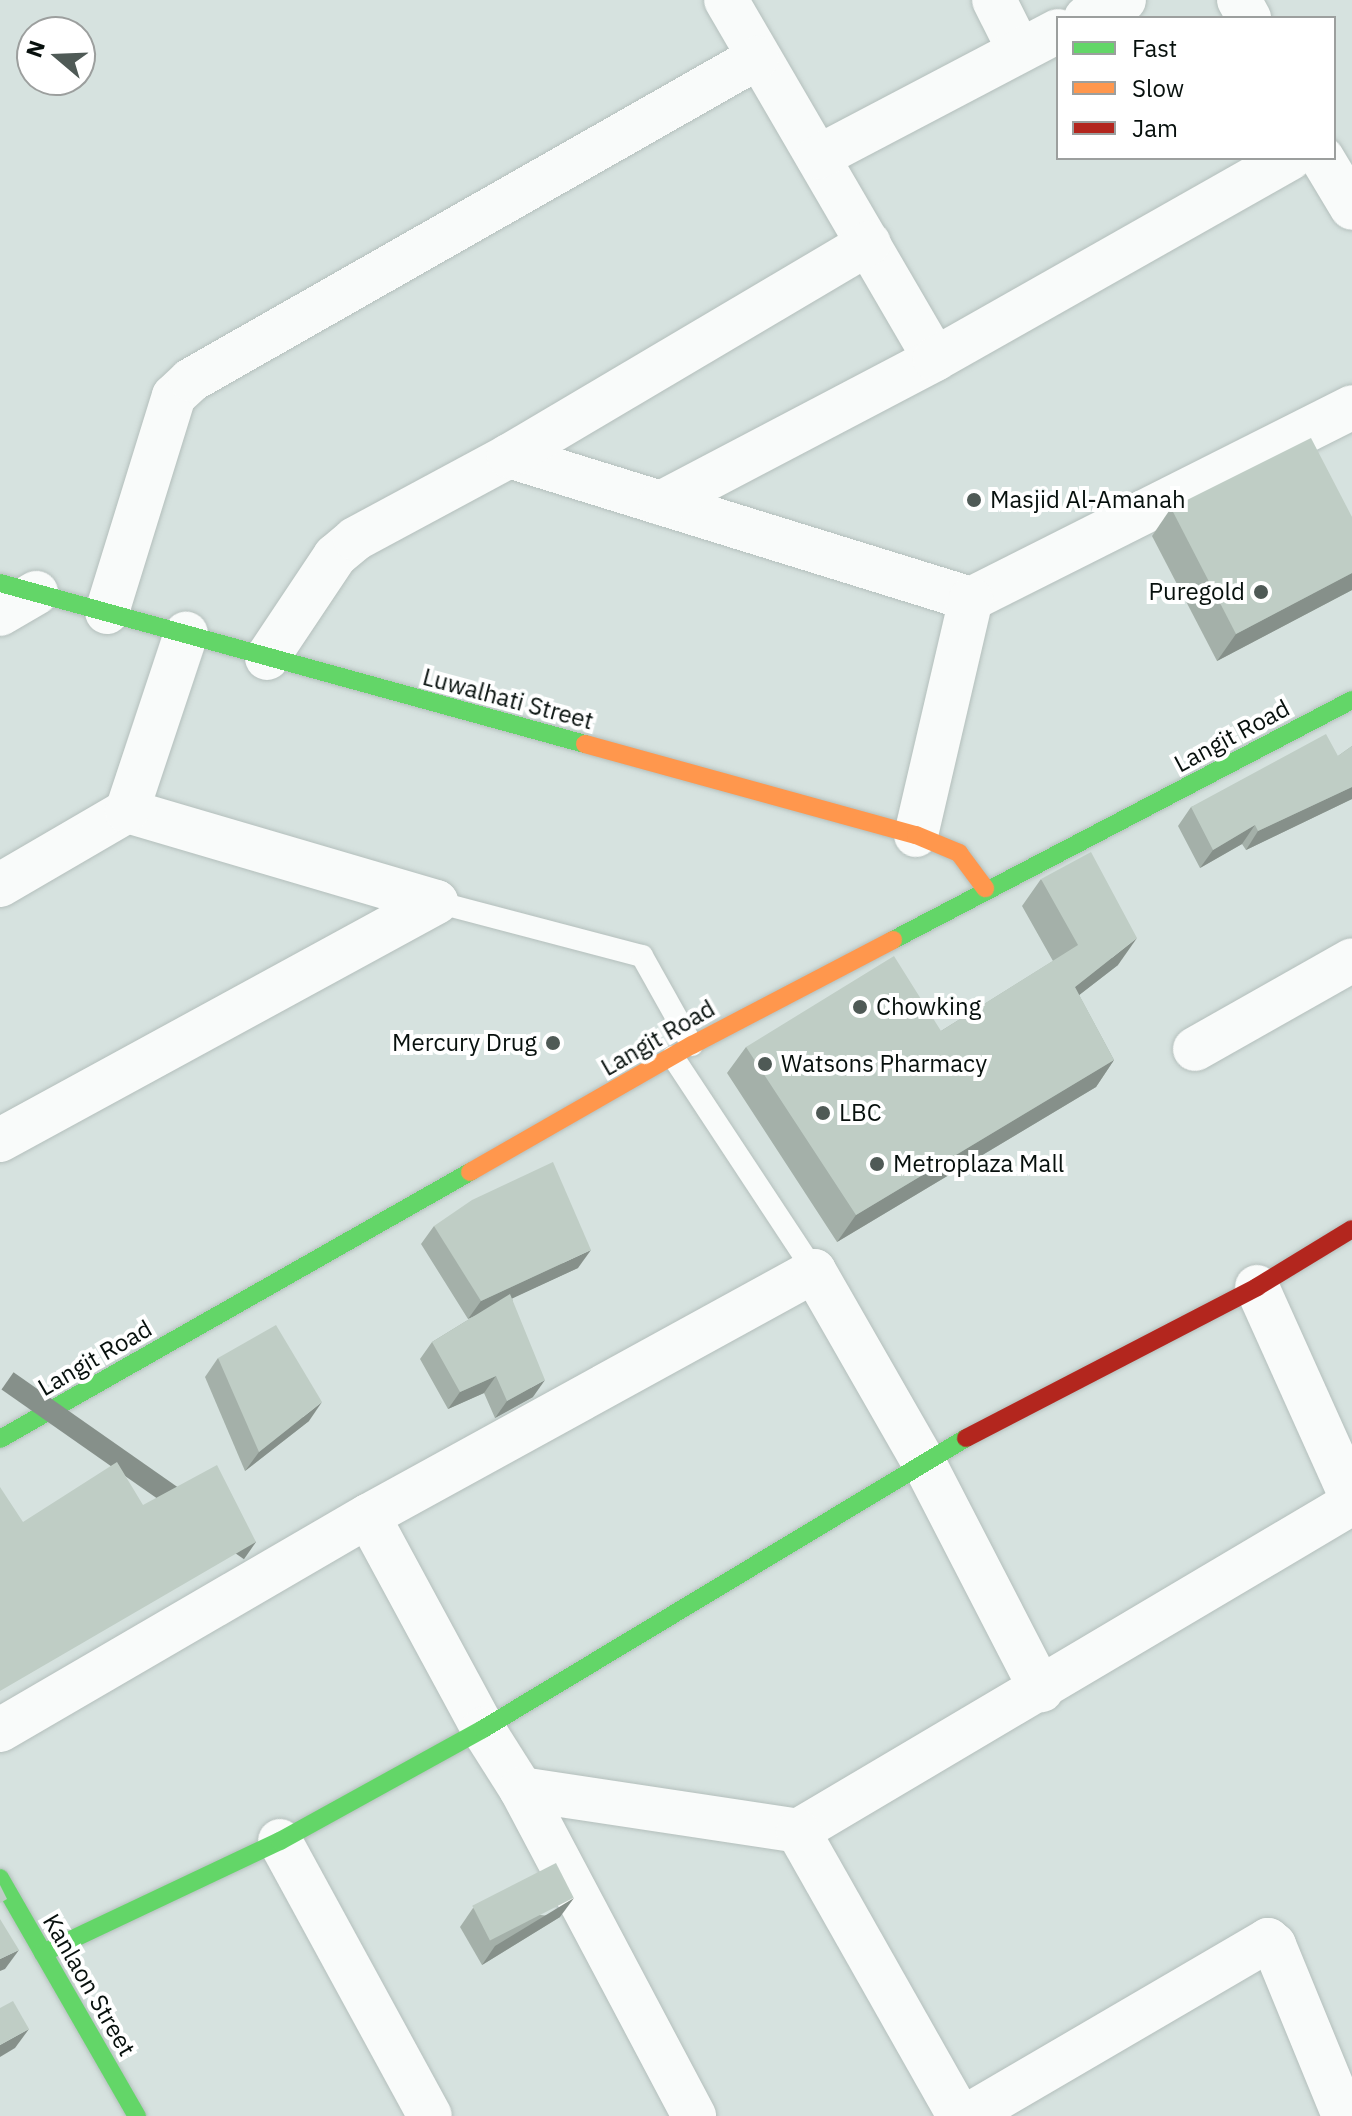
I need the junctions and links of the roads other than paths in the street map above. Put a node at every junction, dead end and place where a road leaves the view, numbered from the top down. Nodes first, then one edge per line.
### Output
1 (726, 0) edge
2 (994, 0) edge
3 (1124, 0) edge
4 (1090, 16) edge
5 (1056, 32) edge
6 (1019, 50) junction
7 (757, 58) junction
8 (818, 157) junction
9 (1286, 160) edge
10 (1323, 160) edge
11 (1352, 208) edge
12 (869, 243) junction
13 (935, 359) junction
14 (1352, 407) edge
15 (509, 456) junction
16 (661, 503) junction
17 (12, 596) edge
18 (971, 599) junction
19 (107, 612) junction
20 (186, 634) junction
21 (267, 658) junction
22 (1352, 700) edge
23 (127, 811) junction
24 (916, 835) junction
25 (0, 885) edge
26 (985, 888) junction
27 (436, 902) junction
28 (1352, 960) edge
29 (1195, 1049) dead end
30 (683, 1051) junction
31 (0, 1140) edge
32 (1352, 1229) edge
33 (814, 1271) junction
34 (1257, 1287) junction
35 (0, 1439) edge
36 (923, 1461) junction
37 (1352, 1500) edge
38 (368, 1516) junction
39 (1041, 1690) junction
40 (483, 1729) junction
41 (0, 1730) edge
42 (521, 1789) junction
43 (798, 1831) junction
44 (280, 1841) junction
45 (0, 1878) edge
46 (43, 1953) junction
47 (137, 2116) edge
48 (430, 2116) edge
49 (694, 2116) edge
50 (959, 2116) edge
51 (967, 2116) edge
52 (1344, 2116) edge

1 - 7 street
2 - 6 street
3 - 4 street
5 - 6 street
6 - 8 street
7 - 8 street
7 - 19 street
8 - 12 street
9 - 13 street
10 - 11 street
12 - 13 street
12 - 15 street
13 - 16 street
14 - 18 street
15 - 16 street
15 - 21 street
16 - 18 street
17 - 19 street, Luwalhati Street
18 - 24 street
19 - 20 street, Luwalhati Street
20 - 21 street, Luwalhati Street
20 - 23 street
21 - 24 street, Luwalhati Street
22 - 26 street, Langit Road
23 - 25 street
23 - 27 street
24 - 26 street, Luwalhati Street
26 - 30 street, Langit Road
27 - 30 lane
27 - 31 street
28 - 29 street
30 - 33 lane
30 - 35 street, Langit Road
32 - 34 street
33 - 36 street
33 - 38 street
34 - 36 street
34 - 37 street
36 - 39 street
36 - 40 street
37 - 39 street
38 - 40 street
38 - 41 street
39 - 43 street
40 - 42 street
40 - 44 street
42 - 43 street
42 - 49 street
43 - 50 street
44 - 46 street
44 - 48 street
45 - 46 street, Kanlaon Street
46 - 47 street, Kanlaon Street
51 - 52 street

